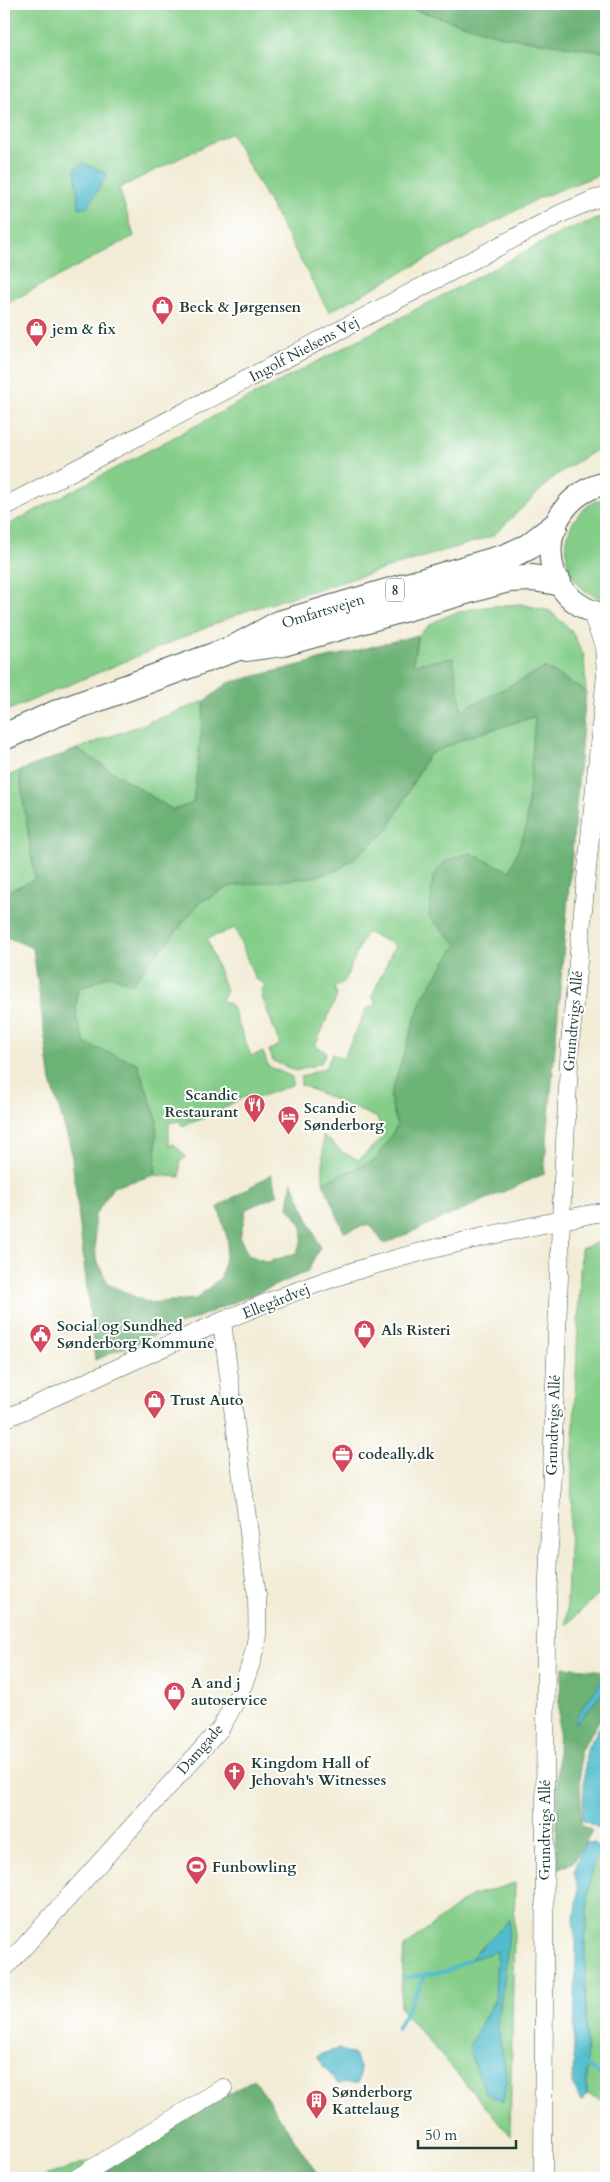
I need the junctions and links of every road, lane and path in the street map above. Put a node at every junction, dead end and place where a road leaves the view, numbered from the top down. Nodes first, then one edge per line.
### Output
1 (606, 197) edge
2 (606, 483) edge
3 (4, 507) edge
4 (554, 527) junction
5 (558, 582) junction
6 (599, 613) edge
7 (233, 649) junction
8 (606, 673) edge
9 (4, 737) edge
10 (606, 1211) edge
11 (561, 1220) junction
12 (222, 1322) junction
13 (4, 1419) edge
14 (4, 1969) edge
15 (224, 2088) dead end
16 (77, 2178) edge
17 (543, 2178) edge

1 - 3 street, Ingolf Nielsens Vej
2 - 4 main road, 8
4 - 5 main road, 8
4 - 7 highway, Omfartsvejen / 8
5 - 6 main road, 8
5 - 7 highway, Omfartsvejen / 8
6 - 8 street, Grundtvigs Allé
7 - 9 highway, Omfartsvejen / 8
8 - 11 street, Grundtvigs Allé
10 - 11 street, Ellegårdvej
11 - 12 street, Ellegårdvej
11 - 17 street, Grundtvigs Allé
12 - 13 street, Ellegårdvej
12 - 14 street, Damgade
15 - 16 street

